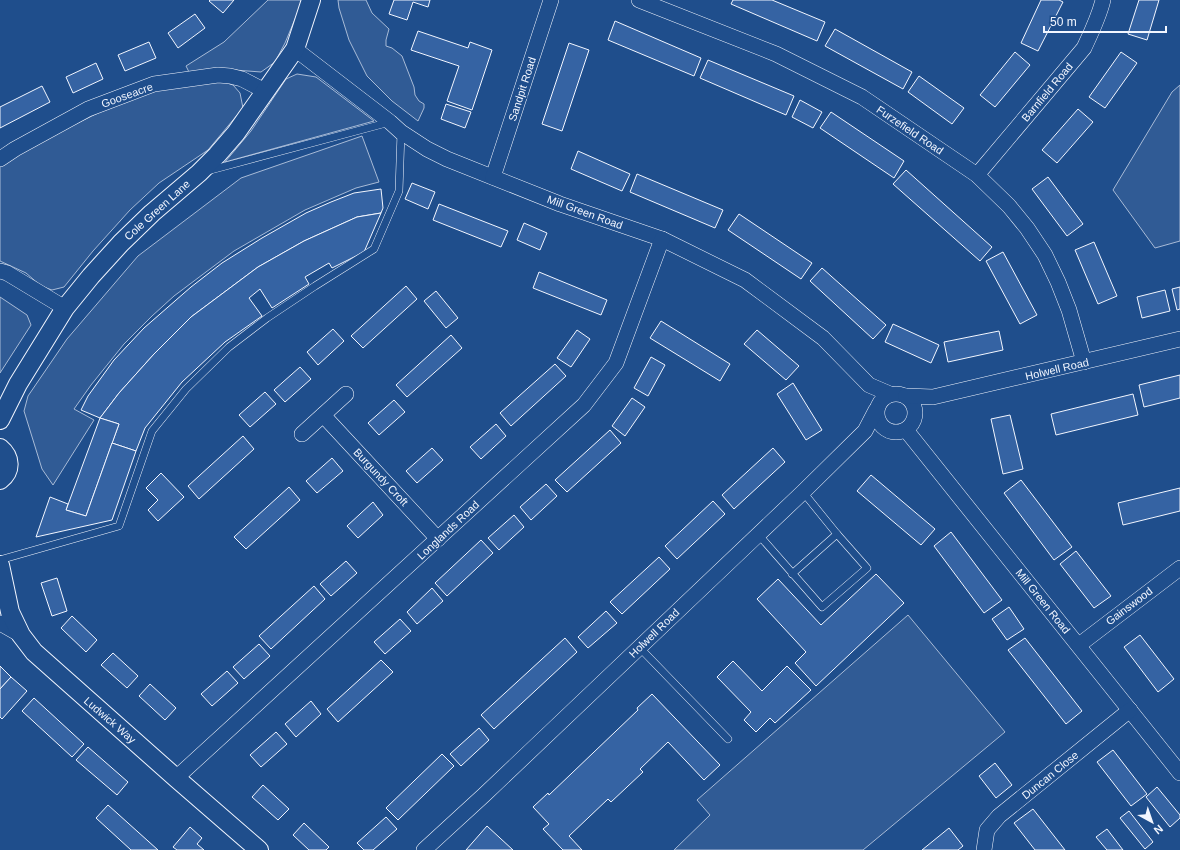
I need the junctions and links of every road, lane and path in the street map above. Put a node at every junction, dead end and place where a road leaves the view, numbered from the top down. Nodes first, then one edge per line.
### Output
1 (311, 0) edge
2 (551, 0) edge
3 (639, 0) edge
4 (1103, 0) edge
5 (294, 49) junction
6 (265, 91) junction
7 (396, 127) junction
8 (0, 159) edge
9 (199, 173) junction
10 (977, 176) junction
11 (493, 177) junction
12 (662, 240) junction
13 (0, 271) edge
14 (65, 308) junction
15 (1180, 339) edge
16 (1084, 362) junction
17 (868, 385) junction
18 (346, 394) dead end
19 (890, 394) junction
20 (906, 396) junction
21 (933, 397) junction
22 (877, 408) junction
23 (323, 415) junction
24 (0, 420) edge
25 (910, 424) junction
26 (302, 434) dead end
27 (0, 448) edge
28 (0, 480) edge
29 (803, 492) junction
30 (758, 534) junction
31 (837, 534) junction
32 (438, 539) junction
33 (0, 560) edge
34 (0, 565) edge
35 (1180, 568) edge
36 (792, 574) junction
37 (0, 623) edge
38 (21, 635) junction
39 (1079, 645) junction
40 (639, 647) junction
41 (1130, 710) junction
42 (728, 739) dead end
43 (1180, 773) edge
44 (176, 778) junction
45 (259, 850) edge
46 (424, 850) edge
47 (984, 850) edge

1 - 5 street, Cole Green Lane
2 - 11 street, Sandpit Road
3 - 10 street, Furzefield Road
4 - 10 street, Barnfield Road
5 - 6 street, Cole Green Lane
5 - 7 street, Mill Green Road
6 - 8 street, Gooseacre
6 - 9 street, Cole Green Lane
7 - 9 lane
7 - 11 street, Mill Green Road
7 - 33 lane
9 - 14 street, Cole Green Lane
10 - 16 street, Furzefield Road
11 - 12 street, Mill Green Road
12 - 17 street, Mill Green Road
12 - 32 street, Longlands Road
13 - 14 street
14 - 24 street, Cole Green Lane
15 - 16 street, Holwell Road
16 - 21 street, Holwell Road
17 - 19 street, Mill Green Road
17 - 22 street, Mill Green Road
18 - 23 street
19 - 20 street
19 - 22 street
20 - 21 street, Holwell Road
20 - 25 street
21 - 25 street
22 - 25 street
22 - 29 street, Holwell Road
23 - 26 street
23 - 32 street, Burgundy Croft
25 - 39 street, Mill Green Road
27 - 28 street
29 - 30 street, Holwell Road
29 - 31 lane
30 - 36 lane
30 - 40 street, Holwell Road
31 - 36 lane
31 - 36 lane
32 - 44 street, Longlands Road
34 - 38 street, Ludwick Way
35 - 39 street, Gainswood
37 - 38 street
38 - 44 street, Ludwick Way
39 - 41 street, Mill Green Road
40 - 42 lane
40 - 46 street, Holwell Road
41 - 43 street, Mill Green Road
41 - 47 street, Duncan Close
44 - 45 street, Ludwick Way

